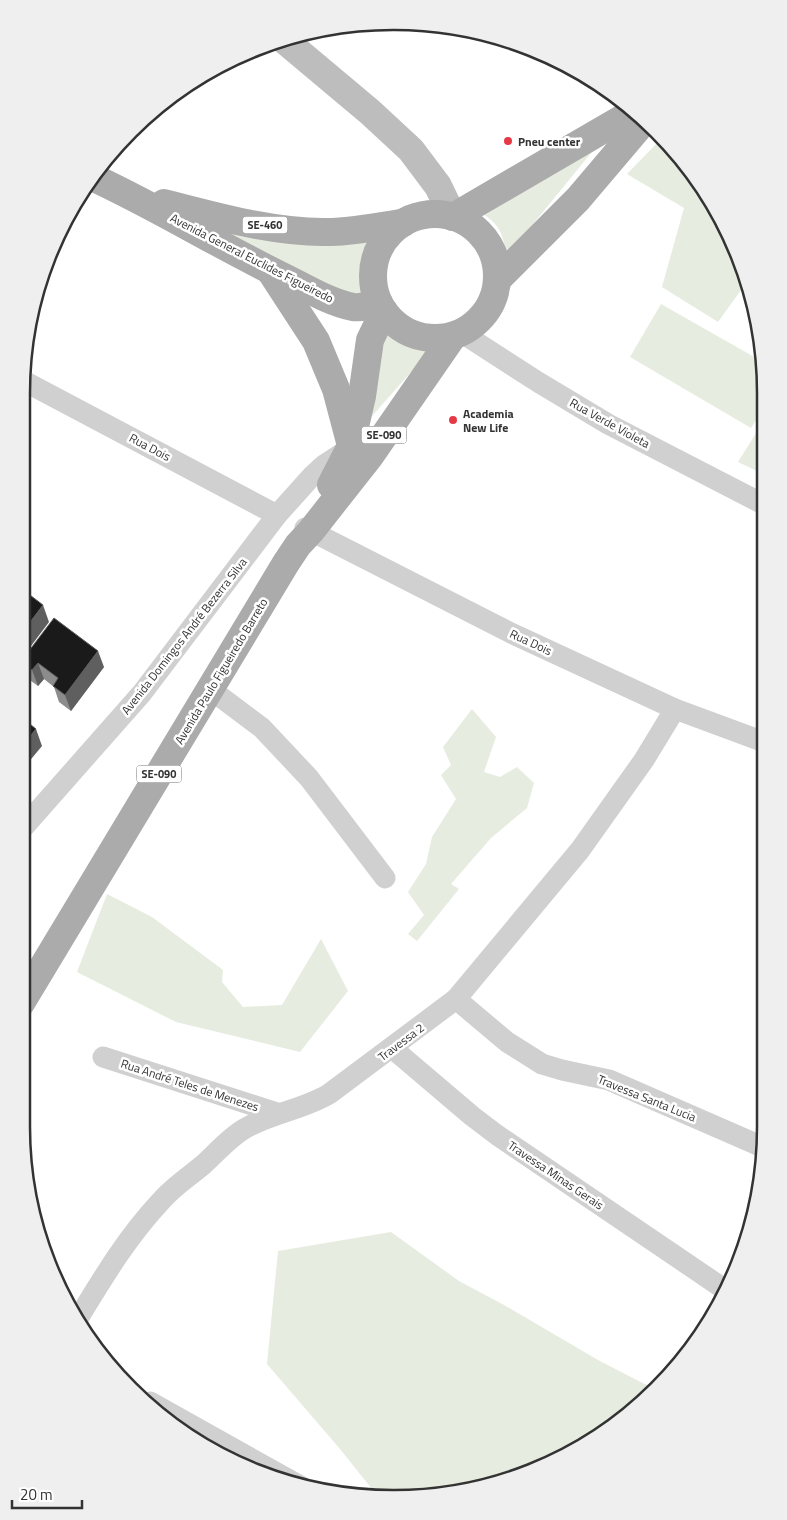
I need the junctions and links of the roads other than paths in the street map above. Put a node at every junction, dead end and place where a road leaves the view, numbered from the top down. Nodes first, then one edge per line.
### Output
1 (290, 45) edge
2 (627, 115) edge
3 (639, 126) edge
4 (100, 180) edge
5 (129, 194) junction
6 (453, 216) junction
7 (403, 223) junction
8 (270, 271) junction
9 (498, 278) junction
10 (381, 307) junction
11 (458, 334) junction
12 (30, 384) edge
13 (351, 447) junction
14 (757, 501) edge
15 (277, 515) junction
16 (305, 535) junction
17 (210, 689) junction
18 (675, 710) junction
19 (757, 739) edge
20 (30, 820) edge
21 (385, 878) dead end
22 (30, 988) edge
23 (456, 1000) junction
24 (392, 1048) junction
25 (103, 1057) dead end
26 (277, 1113) junction
27 (756, 1144) edge
28 (720, 1286) edge
29 (82, 1312) edge
30 (169, 1412) edge
31 (270, 1468) edge

1 - 6 street
2 - 6 main road
3 - 9 main road
4 - 5 main road, Avenida General Euclides Figueiredo / SE-460
5 - 7 main road, Avenida General Euclides Figueiredo / SE-460
5 - 8 main road, Avenida General Euclides Figueiredo / SE-460
6 - 7 main road
6 - 9 main road
7 - 10 main road
8 - 10 main road, Avenida General Euclides Figueiredo / SE-460
8 - 13 main road
9 - 11 main road
10 - 11 main road
10 - 13 main road, Avenida Paulo Figueiredo Barreto / SE-090
11 - 14 street, Rua Verde Violeta
11 - 16 main road, Avenida Paulo Figueiredo Barreto / SE-090
12 - 15 street, Rua Dois
13 - 15 street, Avenida Domingos André Bezerra Silva
13 - 16 main road, Avenida Paulo Figueiredo Barreto / SE-090
15 - 20 street, Avenida Domingos André Bezerra Silva
16 - 17 main road, Avenida Paulo Figueiredo Barreto / SE-090
16 - 18 street, Rua Dois
17 - 21 street
17 - 22 main road, Avenida Paulo Figueiredo Barreto / SE-090
18 - 19 street, Rua Dois
18 - 23 street, Travessa 2
23 - 24 street, Travessa 2
23 - 27 street, Travessa Santa Lucia
24 - 26 street, Travessa 2
24 - 28 street, Travessa Minas Gerais
25 - 26 street, Rua André Teles de Menezes
26 - 29 street, Travessa 2
30 - 31 street

